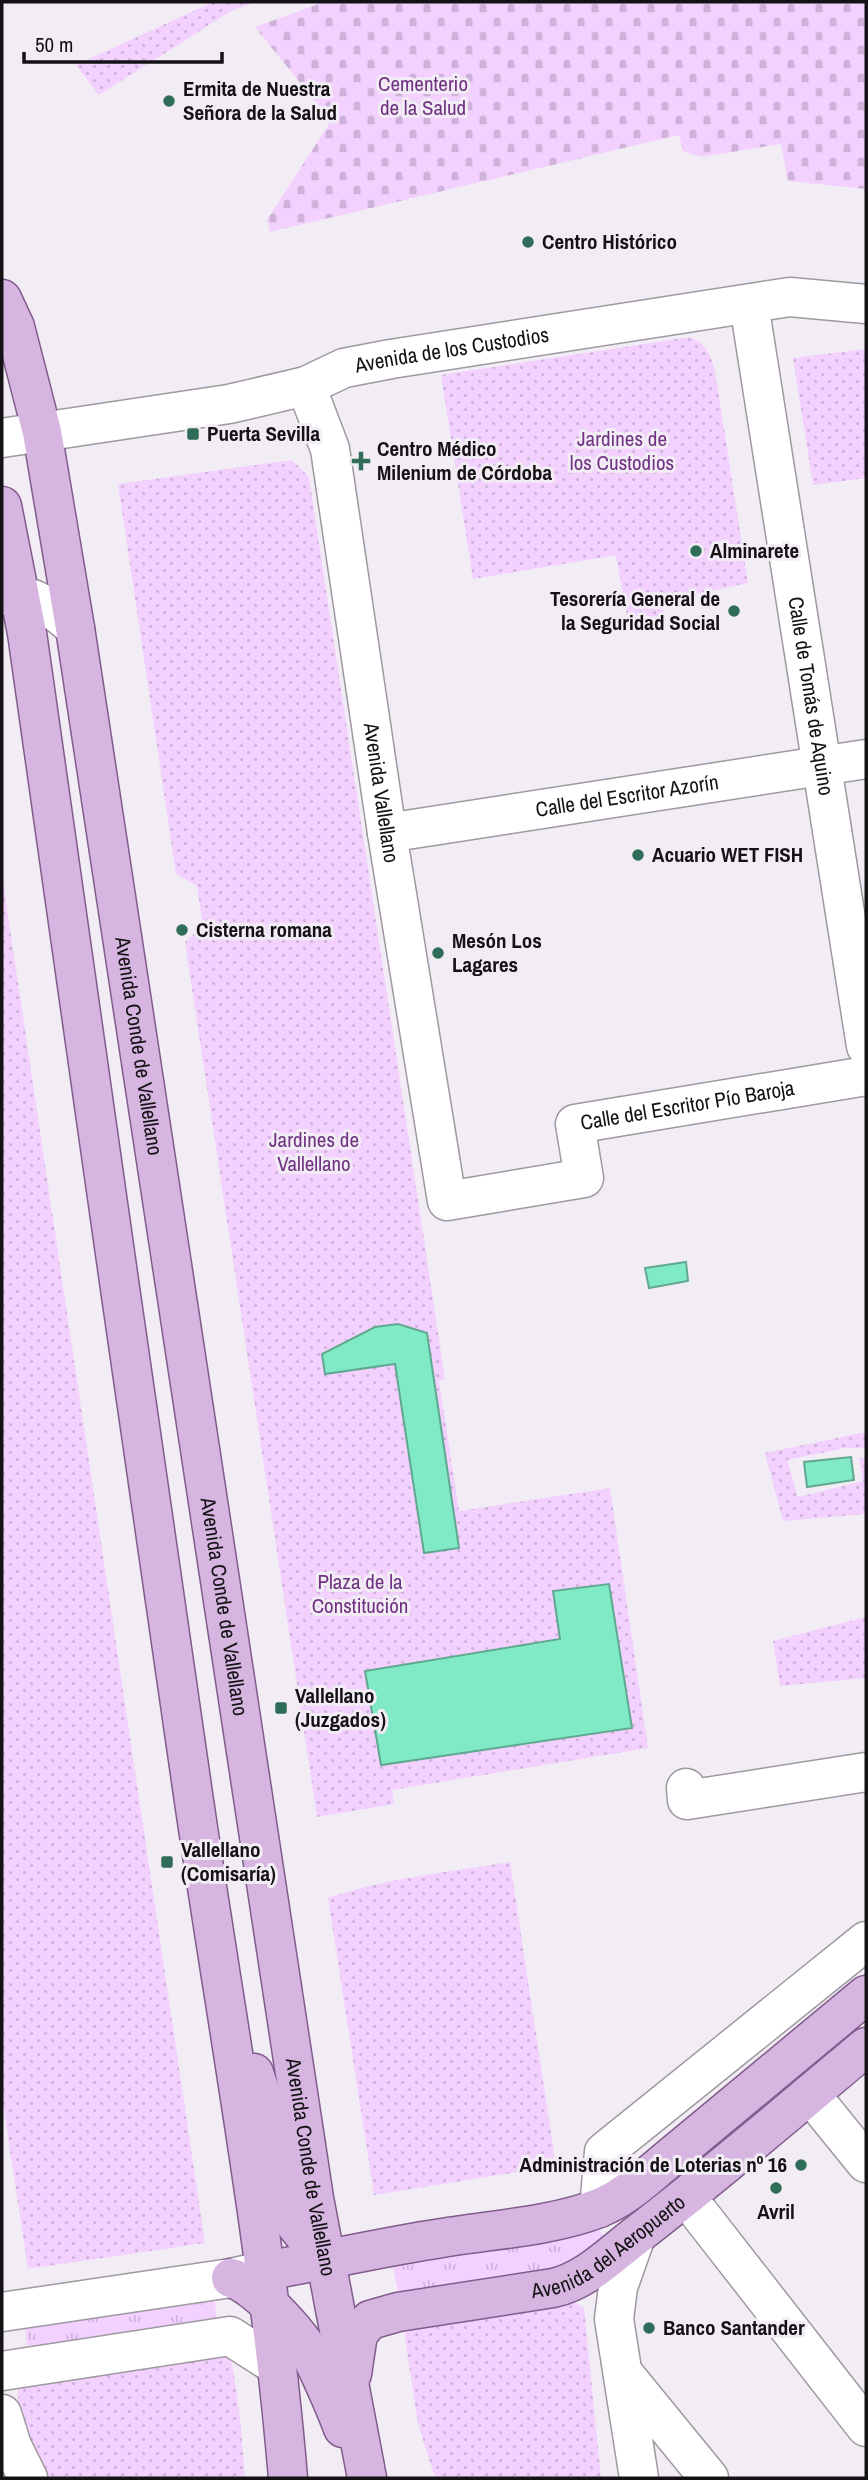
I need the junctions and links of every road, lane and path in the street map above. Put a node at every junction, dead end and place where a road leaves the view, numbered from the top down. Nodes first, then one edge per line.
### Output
1 (2, 299) edge
2 (750, 304) junction
3 (866, 304) edge
4 (306, 386) junction
5 (42, 432) junction
6 (2, 438) edge
7 (2, 506) edge
8 (9, 594) edge
9 (75, 628) junction
10 (866, 759) edge
11 (822, 766) junction
12 (387, 833) junction
13 (866, 1046) edge
14 (866, 1076) edge
15 (447, 1201) joint
16 (866, 1772) edge
17 (685, 1788) dead end
18 (866, 1941) edge
19 (218, 1958) junction
20 (866, 1995) edge
21 (866, 2047) edge
22 (810, 2094) junction
23 (866, 2163) edge
24 (599, 2208) junction
25 (699, 2213) dead end
26 (635, 2236) junction
27 (325, 2261) junction
28 (265, 2311) junction
29 (2, 2312) edge
30 (370, 2319) junction
31 (2, 2371) edge
32 (623, 2372) junction
33 (352, 2390) junction
34 (2, 2414) edge
35 (866, 2427) edge
36 (288, 2477) edge
37 (29, 2478) edge
38 (365, 2478) edge
39 (639, 2478) edge
40 (709, 2478) edge

1 - 5 main road, Avenida Conde de Vallellano
2 - 3 street, Avenida de los Custodios
2 - 4 street, Avenida de los Custodios
2 - 11 street, Calle de Tomás de Aquino
4 - 5 street, Avenida de los Custodios
4 - 12 street, Avenida Vallellano
5 - 6 street
5 - 9 main road, Avenida Conde de Vallellano
7 - 8 main road, Avenida Conde de Vallellano
8 - 9 street
8 - 19 main road, Avenida Conde de Vallellano
9 - 27 main road, Avenida Conde de Vallellano
10 - 11 street, Calle del Escritor Azorín
11 - 12 street, Calle del Escritor Azorín
11 - 13 street, Calle de Tomás de Aquino
12 - 15 street, Avenida Vallellano
14 - 15 street, Calle del Escritor Pío Baroja
16 - 17 street
18 - 24 street, Avenida del Aeropuerto
19 - 27 main road, Avenida Conde de Vallellano
19 - 28 main road, Avenida Conde de Vallellano
20 - 24 main road, Avenida del Aeropuerto
21 - 22 main road, Avenida del Aeropuerto
22 - 23 street
22 - 26 main road, Avenida del Aeropuerto
24 - 27 main road, Avenida del Aeropuerto
25 - 35 street
26 - 30 main road, Avenida del Aeropuerto
26 - 32 street
27 - 28 main road, Avenida del Aeropuerto
27 - 30 main road
27 - 33 main road
28 - 29 street
28 - 31 street
28 - 36 main road, Avenida Conde de Vallellano
28 - 38 main road
30 - 33 main road
32 - 39 street
32 - 40 street
33 - 38 main road
34 - 37 street

